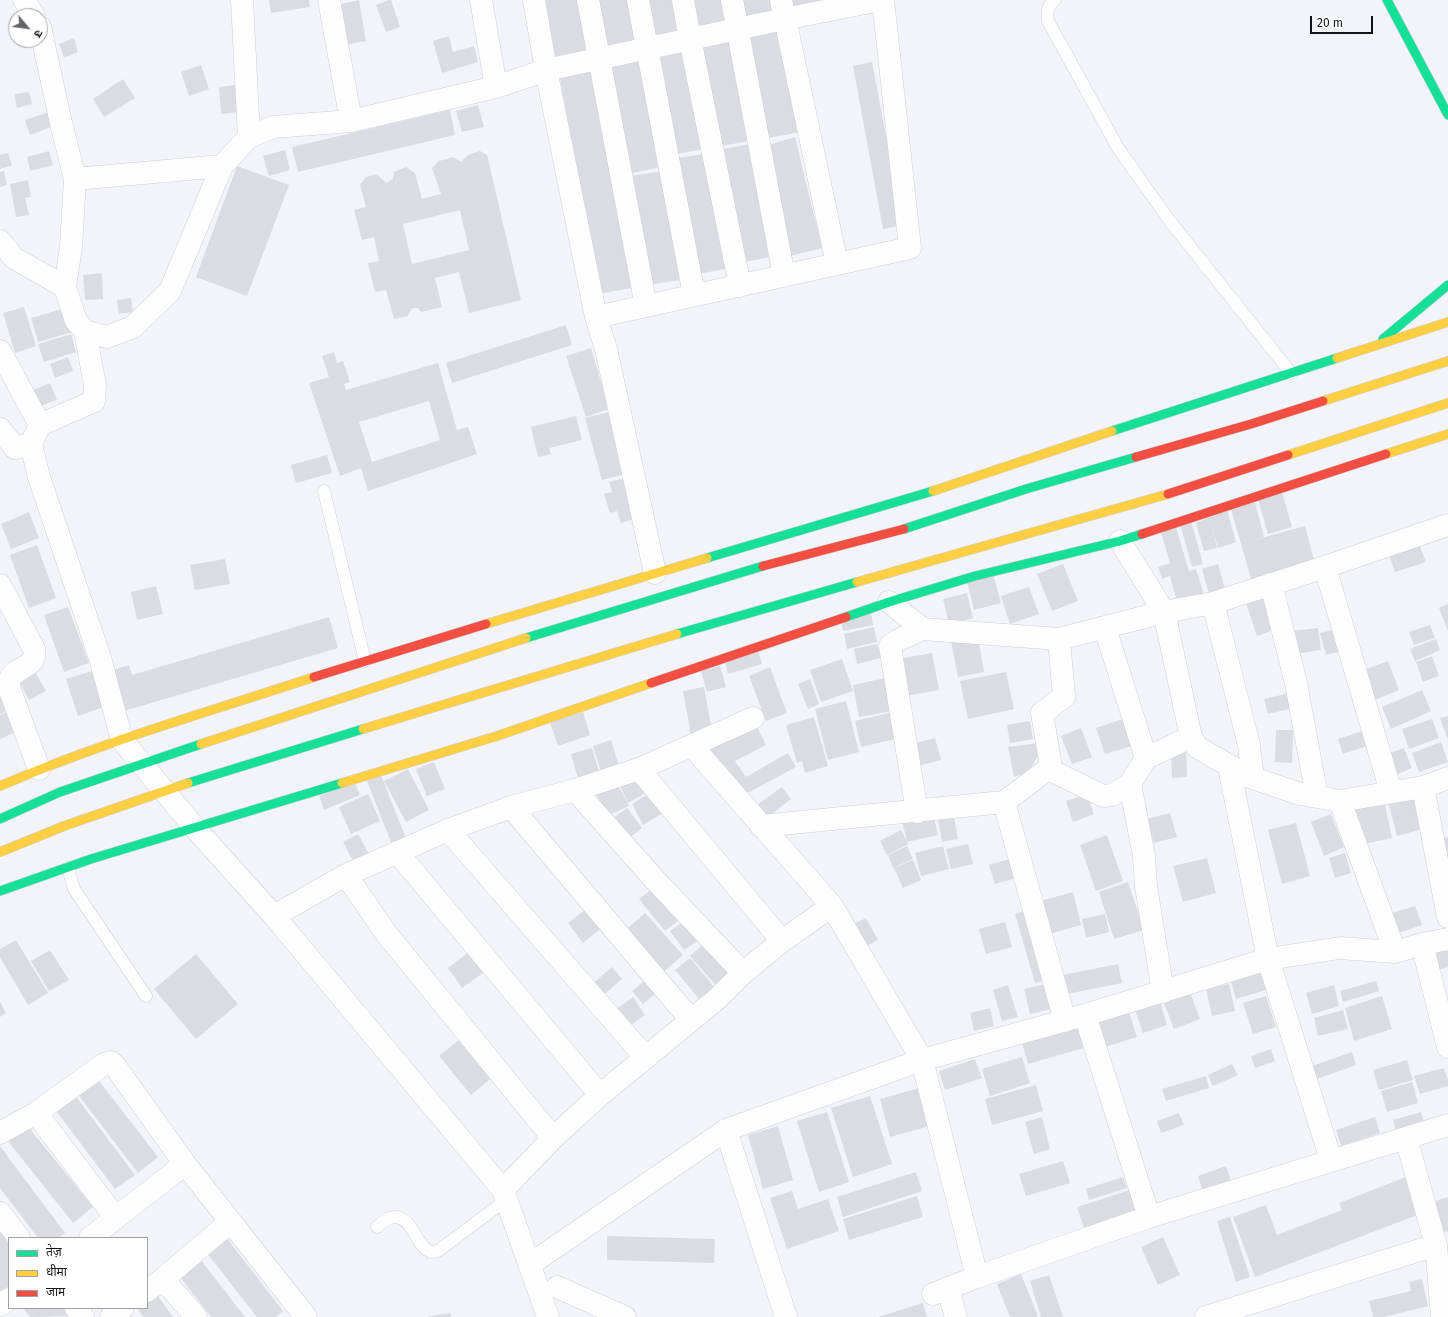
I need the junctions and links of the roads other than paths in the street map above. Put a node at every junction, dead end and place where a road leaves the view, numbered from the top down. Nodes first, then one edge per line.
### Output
1 (242, 0) edge
2 (329, 0) edge
3 (481, 0) edge
4 (534, 0) edge
5 (588, 0) edge
6 (638, 0) edge
7 (683, 0) edge
8 (732, 0) edge
9 (882, 0) edge
10 (1055, 0) edge
11 (1387, 0) edge
12 (830, 5) edge
13 (783, 10) edge
14 (737, 29) junction
15 (690, 39) junction
16 (45, 48) edge
17 (648, 48) junction
18 (598, 59) junction
19 (546, 70) junction
20 (496, 87) junction
21 (1448, 115) edge
22 (351, 121) junction
23 (248, 137) junction
24 (222, 166) junction
25 (75, 179) junction
26 (0, 241) edge
27 (838, 264) junction
28 (784, 276) junction
29 (1448, 285) edge
30 (740, 286) junction
31 (65, 287) junction
32 (694, 295) junction
33 (646, 306) junction
34 (596, 317) junction
35 (1448, 322) edge
36 (85, 331) junction
37 (1375, 346) junction
38 (0, 350) edge
39 (1448, 361) edge
40 (1291, 372) junction
41 (1448, 403) edge
42 (0, 429) edge
43 (35, 434) junction
44 (1448, 434) edge
45 (324, 491) dead end
46 (1448, 525) edge
47 (1120, 541) junction
48 (946, 557) junction
49 (959, 561) dead end
50 (973, 566) dead end
51 (1325, 567) junction
52 (994, 572) junction
53 (655, 573) junction
54 (1271, 584) junction
55 (0, 585) edge
56 (889, 602) junction
57 (1213, 603) junction
58 (564, 607) junction
59 (1164, 612) junction
60 (570, 626) junction
61 (923, 628) junction
62 (1106, 628) junction
63 (1059, 639) junction
64 (365, 661) junction
65 (753, 718) dead end
66 (1191, 737) junction
67 (122, 740) junction
68 (692, 746) junction
69 (1146, 758) junction
70 (143, 764) junction
71 (1230, 767) junction
72 (39, 769) junction
73 (639, 769) junction
74 (1048, 769) junction
75 (1253, 778) junction
76 (1448, 778) edge
77 (1130, 784) junction
78 (0, 786) edge
79 (1423, 786) junction
80 (575, 790) junction
81 (164, 791) junction
82 (1391, 792) junction
83 (1317, 798) junction
84 (1340, 801) junction
85 (1004, 802) junction
86 (511, 807) junction
87 (917, 812) junction
88 (0, 819) edge
89 (761, 826) junction
90 (194, 827) junction
91 (448, 830) junction
92 (0, 852) edge
93 (397, 852) junction
94 (68, 868) junction
95 (346, 875) junction
96 (0, 891) edge
97 (832, 906) junction
98 (274, 916) junction
99 (1448, 917) edge
100 (1448, 938) edge
101 (782, 941) junction
102 (1422, 944) junction
103 (1395, 952) junction
104 (1268, 959) junction
105 (743, 973) junction
106 (1163, 992) junction
107 (146, 996) dead end
108 (1075, 1018) junction
109 (691, 1020) junction
110 (1448, 1047) edge
111 (646, 1058) junction
112 (922, 1060) junction
113 (600, 1095) junction
114 (36, 1113) junction
115 (1448, 1125) edge
116 (726, 1130) junction
117 (0, 1133) edge
118 (553, 1138) junction
119 (1406, 1138) junction
120 (1332, 1160) junction
121 (185, 1164) junction
122 (504, 1195) junction
123 (0, 1213) edge
124 (115, 1217) junction
125 (1149, 1217) junction
126 (230, 1222) junction
127 (377, 1227) dead end
128 (18, 1237) edge
129 (91, 1237) edge
130 (1436, 1244) junction
131 (529, 1265) junction
132 (977, 1277) junction
133 (155, 1285) edge
134 (557, 1287) dead end
135 (77, 1309) edge
136 (123, 1309) edge
137 (83, 1317) edge
138 (111, 1317) edge
139 (196, 1317) edge
140 (306, 1317) edge
141 (548, 1317) edge
142 (625, 1317) edge
143 (786, 1317) edge
144 (956, 1317) edge
145 (1206, 1317) edge
146 (1442, 1317) edge

1 - 23 street
2 - 22 street
3 - 20 street
4 - 19 street
5 - 18 street
6 - 17 street
7 - 15 street
8 - 14 street
9 - 12 street
9 - 27 street
10 - 40 lane
11 - 21 main road
12 - 13 street
13 - 14 street
13 - 27 street
14 - 15 street
14 - 28 street
15 - 17 street
15 - 30 street
16 - 25 street
17 - 18 street
17 - 32 street
18 - 19 street
18 - 33 street
19 - 20 street
19 - 34 street
20 - 22 street
22 - 23 street
23 - 24 street
24 - 25 street
24 - 36 street
25 - 31 street
26 - 31 street
27 - 28 street
28 - 30 street
29 - 37 main road
30 - 32 street
31 - 36 street
32 - 33 street
33 - 34 street
34 - 53 street
35 - 37 main road
36 - 43 street
37 - 40 main road
38 - 43 street
39 - 60 main road
40 - 53 main road
41 - 48 main road
42 - 43 street
43 - 67 street
44 - 47 main road
45 - 64 lane
46 - 51 street
47 - 52 main road
47 - 59 street
48 - 49 main road
48 - 81 main road
50 - 52 main road
51 - 54 street
51 - 82 street
52 - 56 main road
53 - 58 main road
54 - 57 street
54 - 83 street
55 - 72 street
56 - 61 street
56 - 90 main road
57 - 59 street
57 - 75 street
58 - 60 main road
58 - 64 main road
59 - 62 street
59 - 66 street
60 - 70 main road
61 - 63 street
61 - 87 street
62 - 63 street
62 - 69 street
63 - 74 street
64 - 67 main road
65 - 68 street
66 - 69 street
66 - 71 street
67 - 70 street
67 - 72 main road
68 - 73 street
68 - 89 street
69 - 77 street
70 - 81 street
70 - 88 main road
71 - 75 street
71 - 104 street
72 - 78 main road
73 - 80 street
73 - 101 street
74 - 77 street
74 - 85 street
75 - 83 street
76 - 79 street
77 - 106 street
79 - 82 street
79 - 99 street
80 - 86 street
80 - 105 street
81 - 90 street
81 - 92 main road
82 - 84 street
83 - 84 street
84 - 103 street
85 - 87 street
85 - 108 street
86 - 91 street
86 - 109 street
87 - 89 street
89 - 97 street
90 - 94 main road
90 - 98 street
91 - 93 street
91 - 111 street
93 - 95 street
93 - 113 street
94 - 96 main road
94 - 107 lane
95 - 98 street
95 - 118 street
97 - 101 street
97 - 112 street
98 - 122 street
100 - 102 street
101 - 105 street
102 - 103 street
102 - 110 street
103 - 104 street
104 - 106 street
104 - 120 street
105 - 109 street
106 - 108 street
108 - 112 street
108 - 125 street
109 - 111 street
111 - 113 street
112 - 116 street
112 - 132 street
113 - 118 street
114 - 117 street
114 - 121 street
114 - 124 street
115 - 119 street
116 - 131 street
116 - 143 street
118 - 122 street
119 - 120 street
119 - 130 street
120 - 125 street
121 - 124 street
121 - 126 street
122 - 127 lane
122 - 131 street
123 - 128 street
124 - 129 street
125 - 132 street
126 - 133 street
126 - 140 street
130 - 145 street
130 - 146 street
131 - 141 street
132 - 144 street
133 - 139 street
134 - 142 street
135 - 137 street
136 - 138 street

